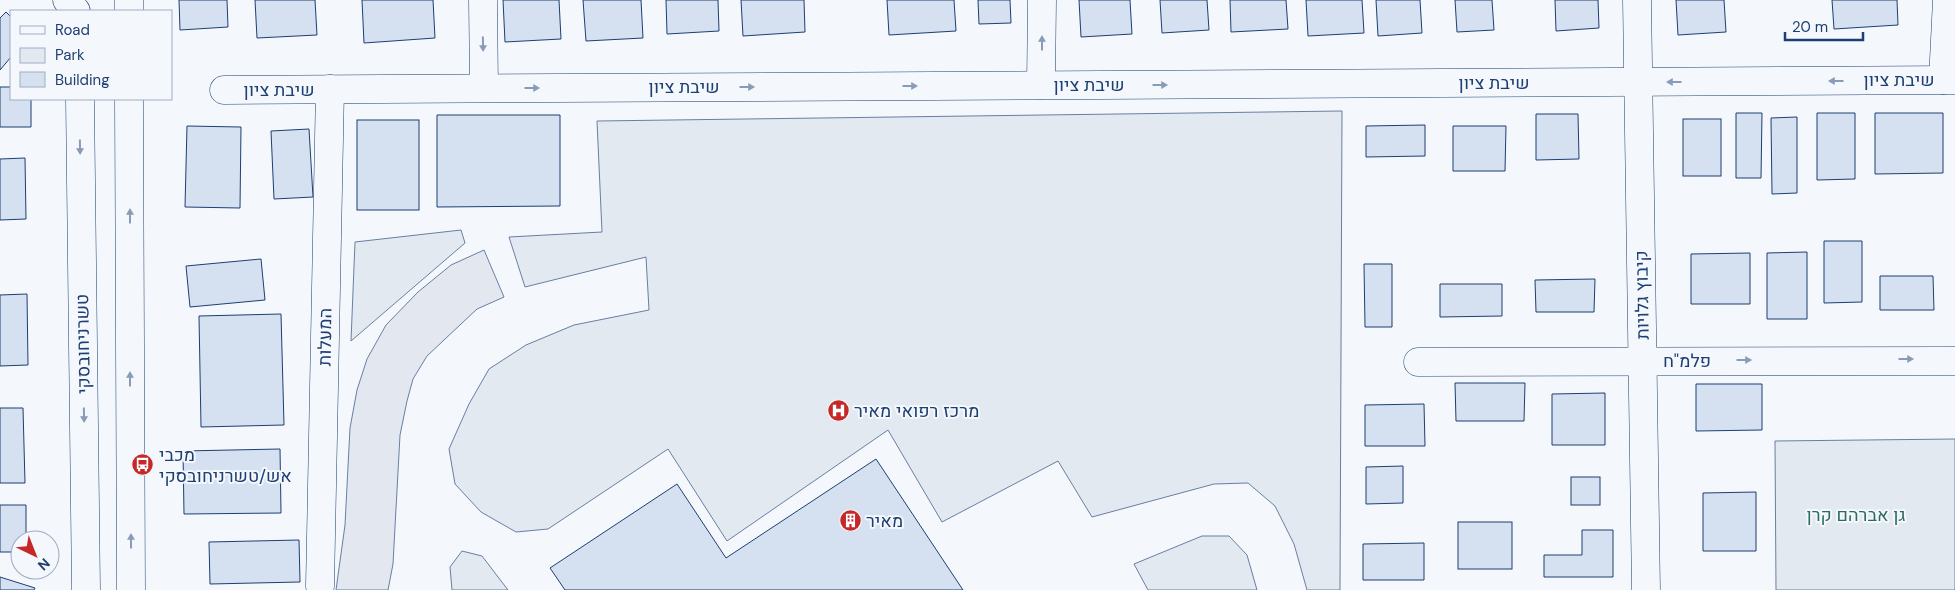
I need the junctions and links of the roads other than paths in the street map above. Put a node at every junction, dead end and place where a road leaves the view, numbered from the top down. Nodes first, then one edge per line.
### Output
1 (67, 0) edge
2 (483, 0) edge
3 (1042, 0) edge
4 (1637, 0) edge
5 (1947, 0) edge
6 (76, 10) edge
7 (1949, 80) edge
8 (1638, 82) junction
9 (1041, 85) junction
10 (484, 88) junction
11 (330, 89) junction
12 (224, 90) dead end
13 (80, 100) edge
14 (130, 100) edge
15 (1955, 360) edge
16 (1642, 361) junction
17 (1418, 362) dead end
18 (320, 586) dead end
19 (86, 590) edge
20 (131, 590) edge
21 (1646, 590) edge

1 - 6 street
2 -> 10 street
9 -> 3 street
4 - 8 street, קיבוץ גלויות
5 - 7 street
7 -> 8 street, שיבת ציון
9 -> 8 street, שיבת ציון
8 - 16 street, קיבוץ גלויות
10 -> 9 street, שיבת ציון
10 - 11 street, שיבת ציון
11 - 12 street, שיבת ציון
11 - 18 street, המעלות
13 -> 19 street, טשרניחובסקי
20 -> 14 street
16 -> 15 street, פלמ"ח
16 - 17 street, פלמ"ח
16 - 21 street, קיבוץ גלויות

